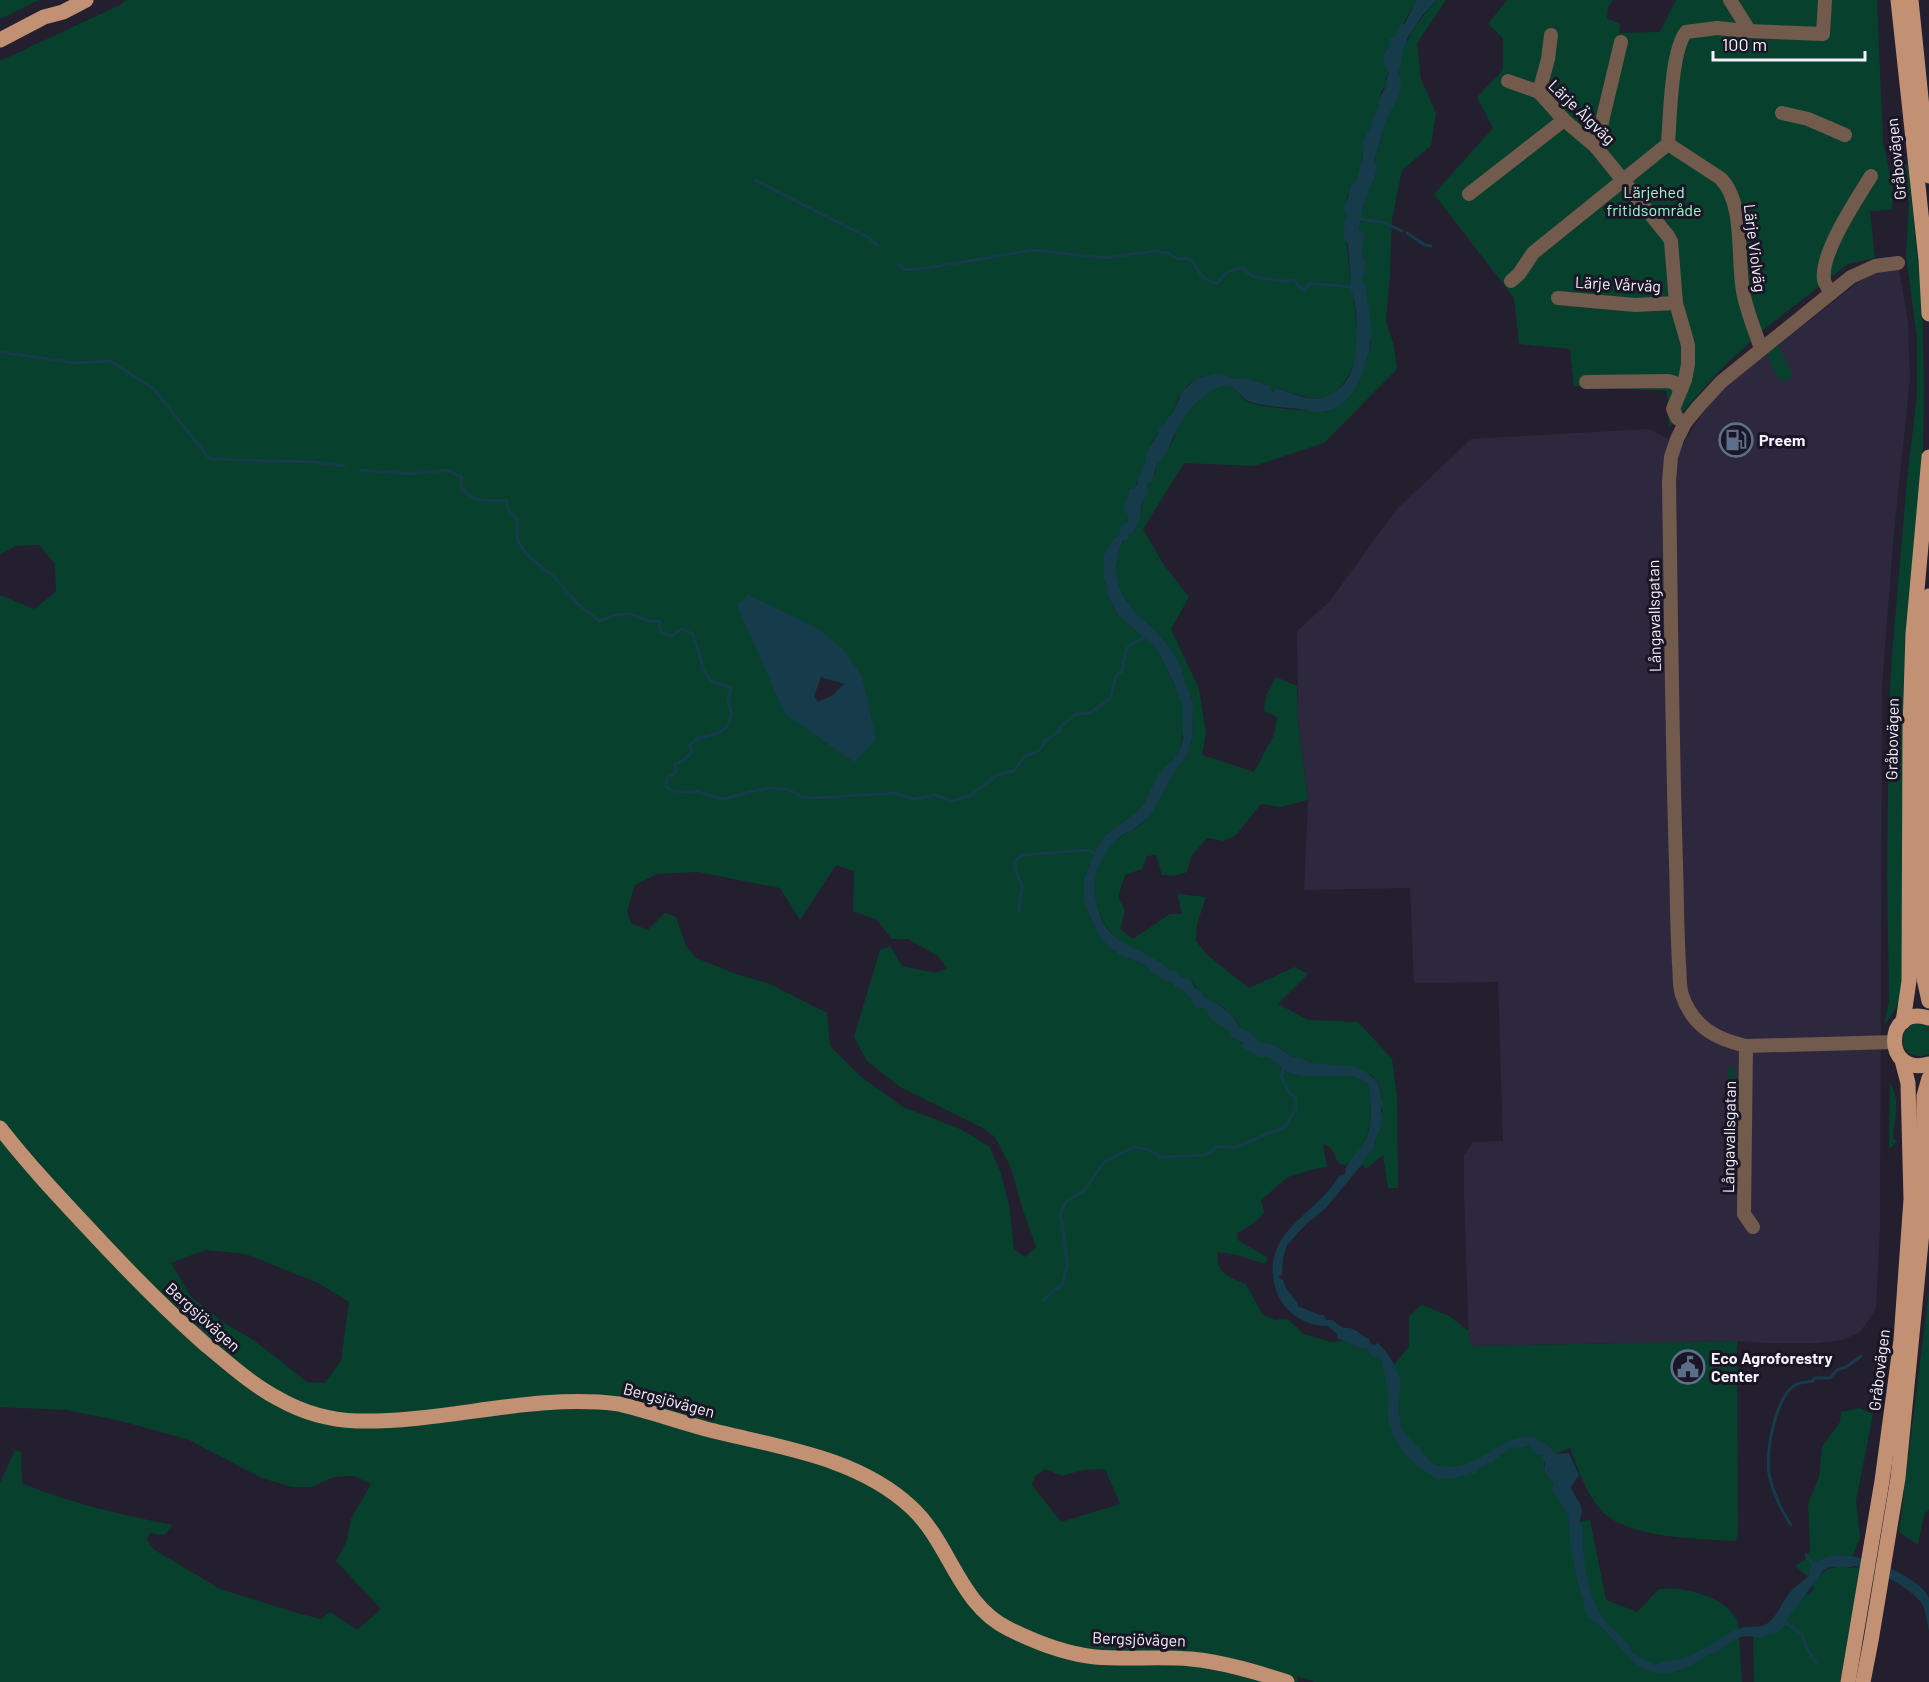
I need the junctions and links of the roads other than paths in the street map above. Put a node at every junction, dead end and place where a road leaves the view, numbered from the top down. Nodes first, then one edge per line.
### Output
1 (65, 0) edge
2 (86, 0) edge
3 (1730, 0) edge
4 (1825, 0) edge
5 (1898, 0) edge
6 (1911, 0) edge
7 (44, 17) junction
8 (1748, 32) junction
9 (1551, 35) dead end
10 (0, 40) edge
11 (1621, 42) dead end
12 (1508, 81) dead end
13 (1539, 92) junction
14 (1782, 113) dead end
15 (1564, 120) junction
16 (1845, 135) dead end
17 (1668, 144) junction
18 (1596, 147) junction
19 (1871, 176) dead end
20 (1929, 176) edge
21 (1624, 181) junction
22 (1469, 194) dead end
23 (1898, 262) dead end
24 (1511, 281) dead end
25 (1831, 293) junction
26 (1558, 298) dead end
27 (1676, 303) junction
28 (1929, 314) edge
29 (1761, 348) junction
30 (1586, 382) dead end
31 (1680, 390) junction
32 (1684, 423) junction
33 (1929, 457) edge
34 (1929, 596) edge
35 (1929, 1001) edge
36 (1929, 1018) edge
37 (1903, 1022) junction
38 (1894, 1042) junction
39 (1746, 1046) junction
40 (1902, 1060) junction
41 (1929, 1064) edge
42 (1929, 1078) edge
43 (0, 1128) edge
44 (1753, 1227) dead end
45 (1287, 1682) edge
46 (1848, 1682) edge
47 (1863, 1682) edge

1 - 7 main road
2 - 7 main road
3 - 8 street
4 - 8 street
5 - 28 main road, Gråbovägen
6 - 20 main road, Gråbovägen
7 - 10 main road
8 - 17 street
9 - 13 street
11 - 18 street
12 - 13 street, Lärje Älgväg
13 - 15 street, Lärje Älgväg
14 - 16 street
15 - 18 street, Lärje Älgväg
15 - 22 street
17 - 21 street
17 - 29 street, Lärje Violväg
18 - 21 street, Lärje Älgväg
19 - 25 street
21 - 24 street
21 - 27 street, Lärje Älgväg
23 - 25 street, Långavallsgatan
25 - 29 street, Långavallsgatan
26 - 27 street, Lärje Vårväg
27 - 31 street, Lärje Älgväg
29 - 32 street, Långavallsgatan
30 - 31 street
31 - 32 street, Lärje Älgväg
32 - 39 street, Långavallsgatan
33 - 37 main road, Gråbovägen
34 - 35 main road, Gråbovägen
36 - 37 main road
37 - 38 main road, Gråbovägen
38 - 39 street, Långavallsgatan
38 - 40 main road, Gråbovägen
39 - 44 street, Långavallsgatan
40 - 41 main road
40 - 46 main road, Gråbovägen
42 - 47 main road, Gråbovägen
43 - 45 main road, Bergsjövägen

